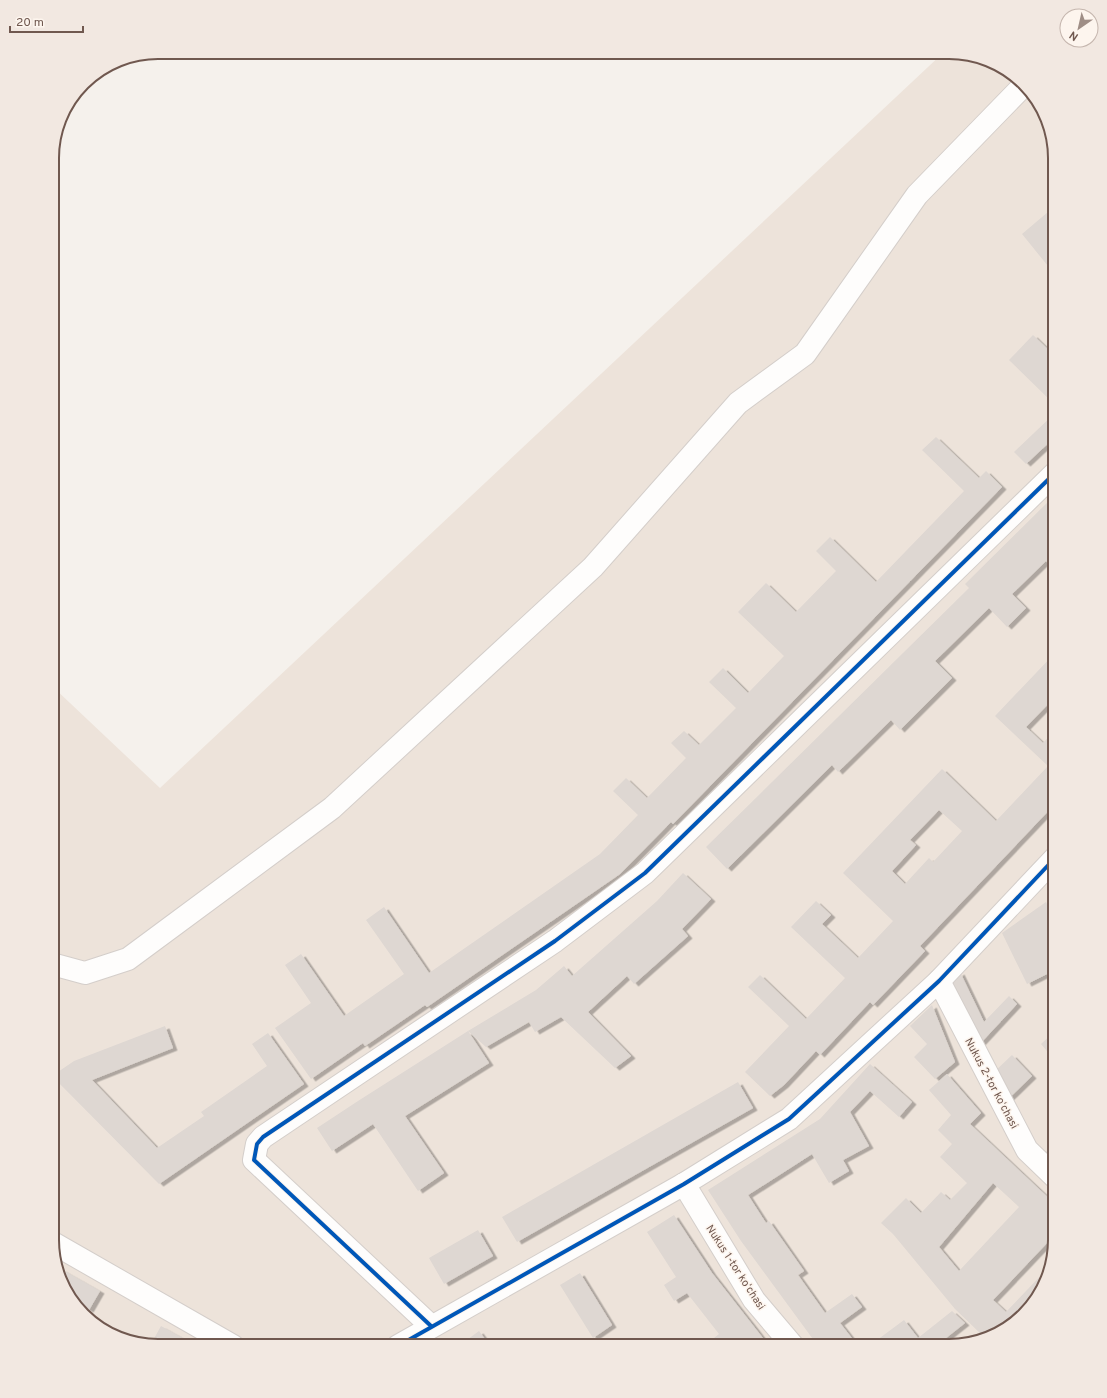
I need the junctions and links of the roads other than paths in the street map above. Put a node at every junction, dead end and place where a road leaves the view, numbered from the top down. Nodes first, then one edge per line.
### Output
1 (1020, 89) edge
2 (1048, 480) edge
3 (1048, 865) edge
4 (59, 966) edge
5 (939, 981) junction
6 (1048, 1170) edge
7 (684, 1184) junction
8 (60, 1247) edge
9 (432, 1326) junction
10 (220, 1339) edge
11 (410, 1339) edge
12 (787, 1339) edge

1 - 4 street
2 - 9 street
3 - 5 street
5 - 6 street, Nukus 2-tor koʻchasi
5 - 7 street
7 - 9 street
7 - 12 street, Nukus 1-tor koʻchasi
8 - 10 street
9 - 11 street

